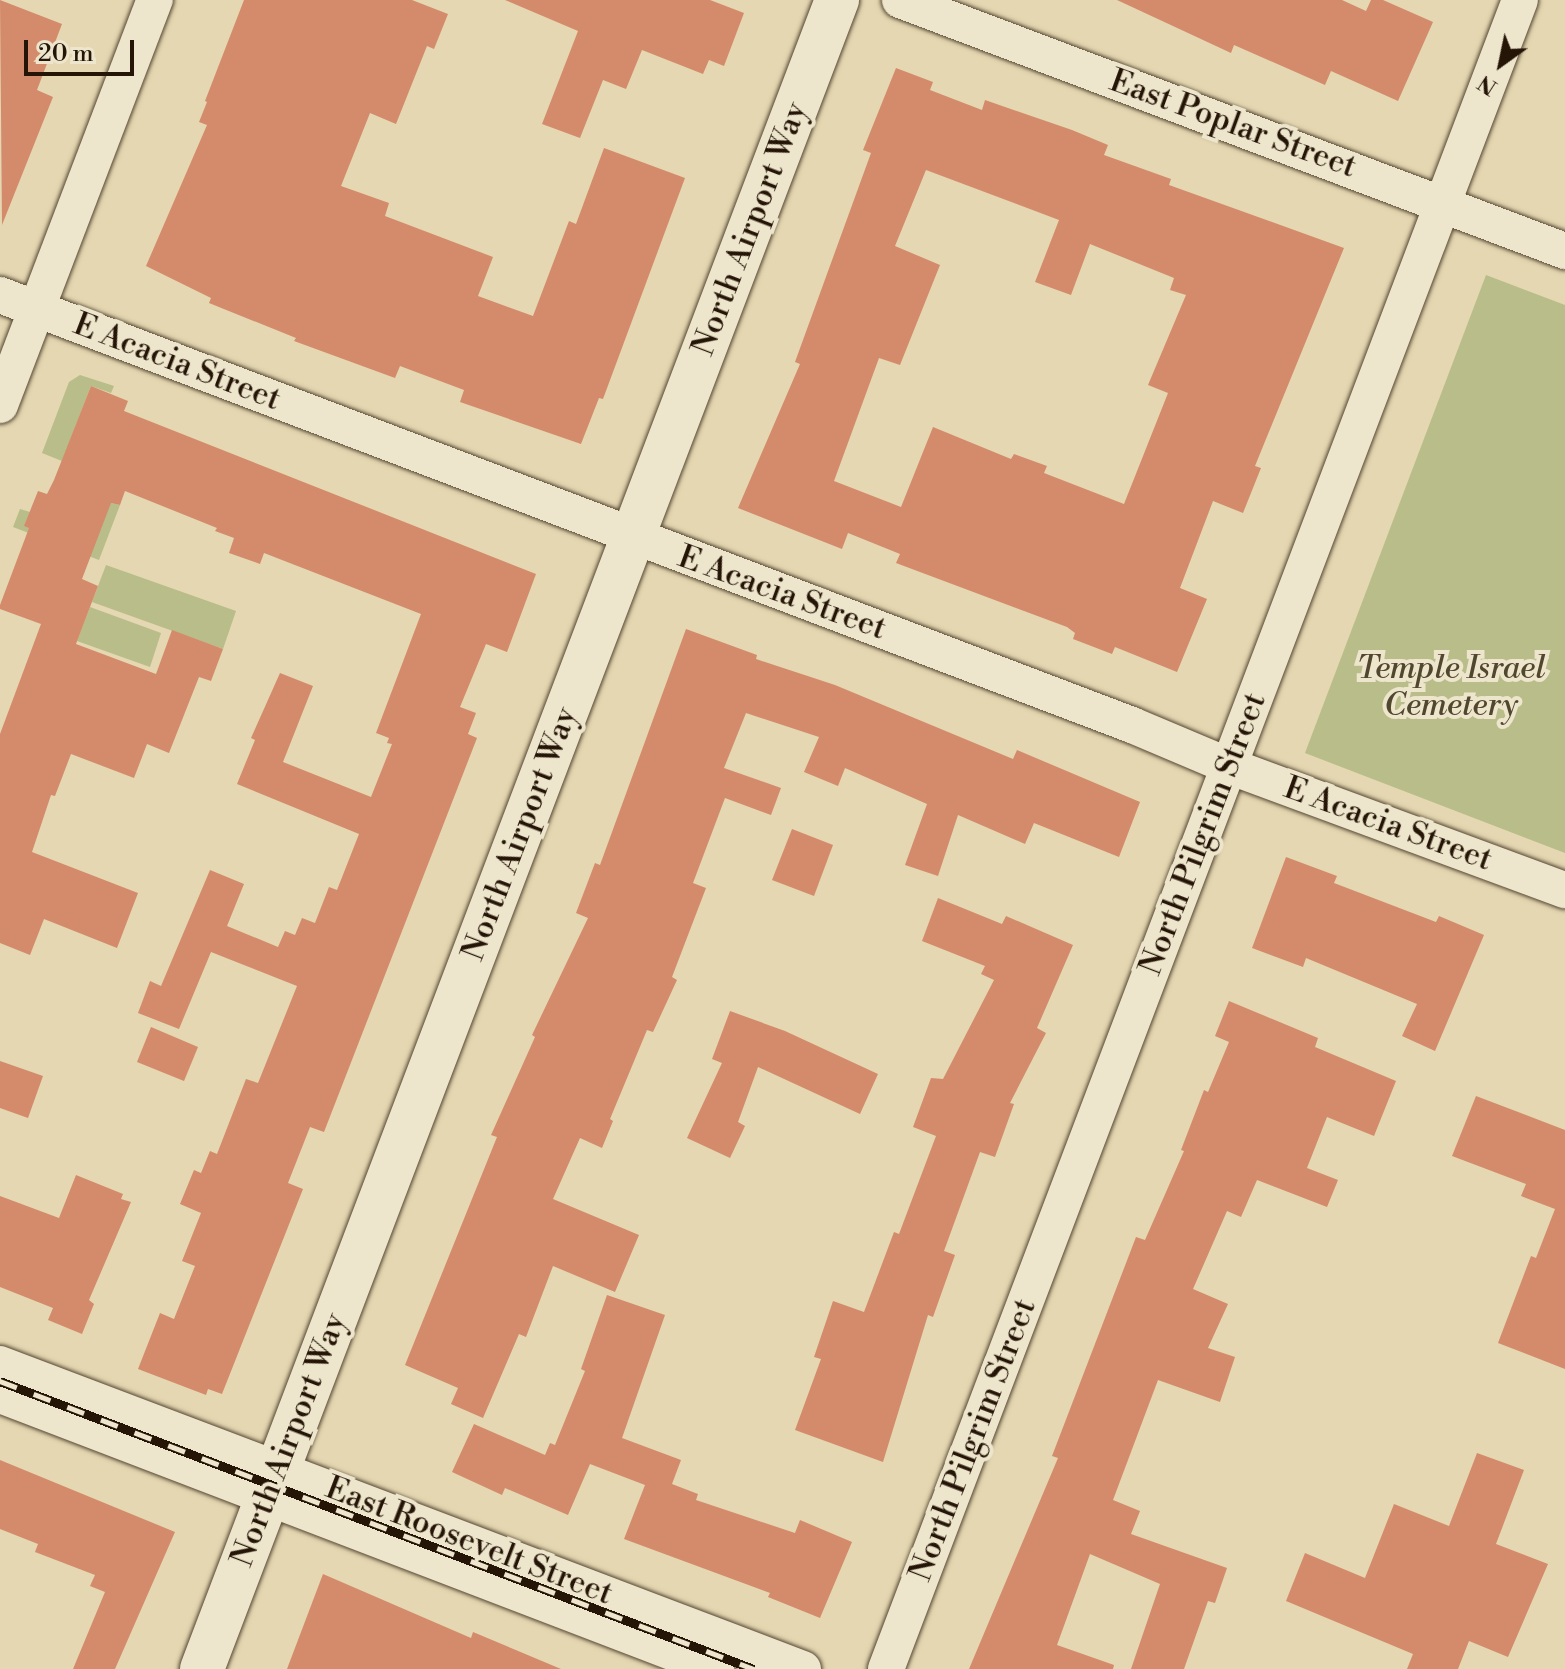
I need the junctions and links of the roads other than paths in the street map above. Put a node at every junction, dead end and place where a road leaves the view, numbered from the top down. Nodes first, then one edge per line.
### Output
1 (155, 0) edge
2 (837, 0) edge
3 (900, 0) edge
4 (1520, 0) edge
5 (1443, 202) junction
6 (1565, 251) edge
7 (0, 295) edge
8 (37, 309) junction
9 (0, 405) edge
10 (632, 537) junction
11 (1229, 766) junction
12 (1565, 890) edge
13 (0, 1364) edge
14 (0, 1395) edge
15 (273, 1483) junction
16 (202, 1669) edge
17 (716, 1669) edge
18 (803, 1669) edge
19 (886, 1669) edge

1 - 8 street
2 - 10 main road, North Airport Way
3 - 5 street, East Poplar Street
4 - 5 street, North Pilgrim Street
5 - 6 street, East Poplar Street
5 - 11 street, North Pilgrim Street
7 - 8 street, E Acacia Street
8 - 9 street
8 - 10 street, E Acacia Street
10 - 11 street, E Acacia Street
10 - 15 main road, North Airport Way
11 - 12 street, E Acacia Street
11 - 19 street, North Pilgrim Street
13 - 15 street, East Roosevelt Street
14 - 15 street, East Roosevelt Street
15 - 16 main road, North Airport Way
15 - 17 street, East Roosevelt Street
15 - 18 street, East Roosevelt Street

